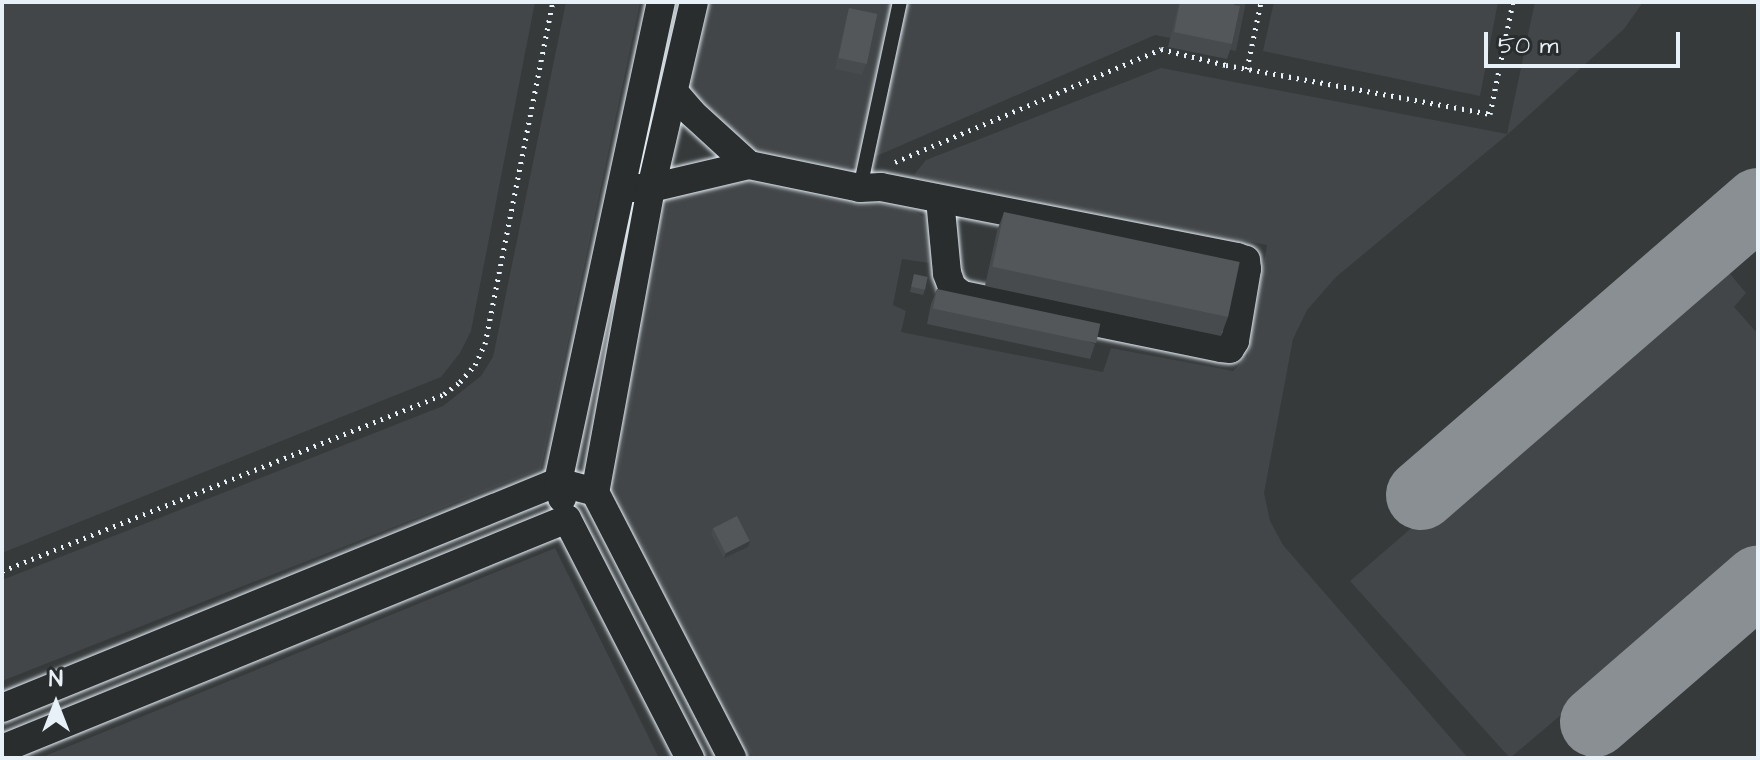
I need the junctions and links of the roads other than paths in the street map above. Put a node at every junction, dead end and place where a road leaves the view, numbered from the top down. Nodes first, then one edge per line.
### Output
1 (661, 2) edge
2 (694, 2) edge
3 (900, 2) edge
4 (674, 92) junction
5 (749, 165) junction
6 (622, 188) junction
7 (651, 188) junction
8 (870, 188) junction
9 (940, 199) junction
10 (558, 482) junction
11 (595, 492) junction
12 (567, 519) junction
13 (2, 708) edge
14 (2, 749) edge
15 (690, 758) edge
16 (732, 758) edge

1 - 6 street
2 - 4 street
3 - 8 lane
4 - 5 street
4 - 7 street
5 - 7 street
5 - 8 street
6 - 7 street
6 - 10 street
7 - 11 street
8 - 9 street
9 - 9 street
10 - 11 street
10 - 12 street
10 - 13 street
11 - 12 street
11 - 16 street
12 - 14 street
12 - 15 street

